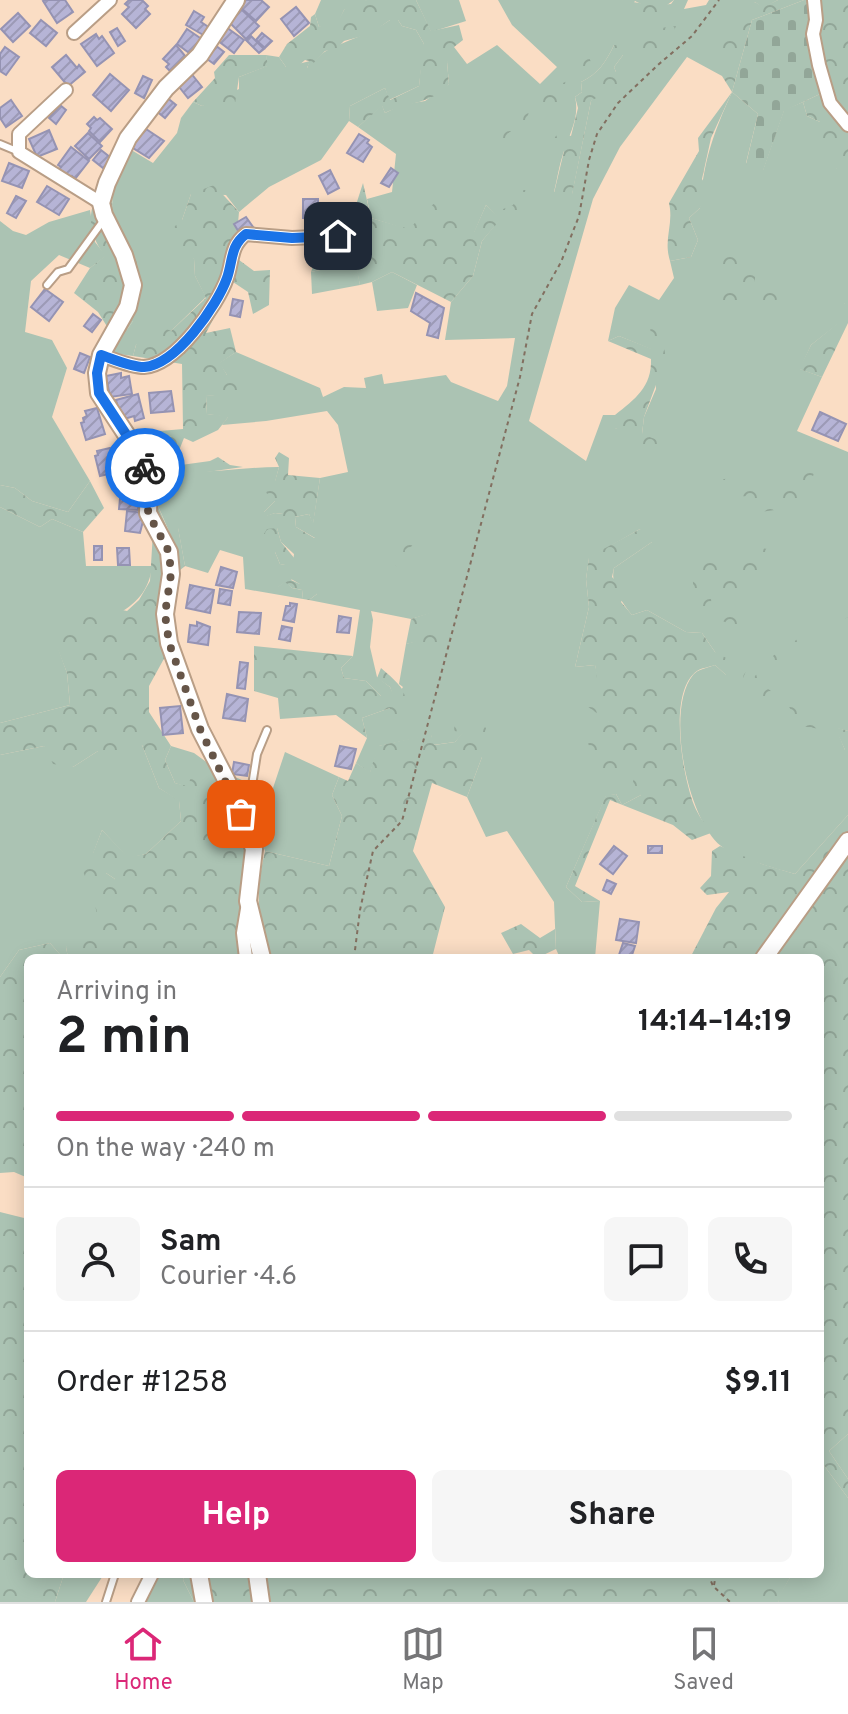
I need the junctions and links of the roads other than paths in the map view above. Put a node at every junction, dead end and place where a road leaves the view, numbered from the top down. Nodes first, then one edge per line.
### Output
1 (110, 0) edge
2 (236, 0) edge
3 (814, 0) edge
4 (74, 33) dead end
5 (66, 90) dead end
6 (848, 125) edge
7 (0, 144) edge
8 (19, 152) junction
9 (104, 210) junction
10 (338, 236) dead end
11 (47, 285) dead end
12 (101, 355) junction
13 (267, 730) dead end
14 (241, 814) junction
15 (848, 841) edge
16 (248, 901) junction
17 (246, 954) edge
18 (261, 954) edge
19 (767, 954) edge
20 (114, 1578) edge
21 (150, 1578) edge
22 (200, 1578) edge
23 (258, 1578) edge
24 (106, 1602) edge
25 (138, 1602) edge
26 (204, 1602) edge
27 (261, 1602) edge

1 - 4 street
2 - 9 street
3 - 6 street
5 - 8 street
7 - 8 lane
8 - 9 street
9 - 11 lane
9 - 12 street
10 - 12 street
12 - 14 street
13 - 14 lane
14 - 16 street
15 - 19 street
16 - 17 street
16 - 18 street
20 - 24 lane
21 - 25 street
22 - 26 street
23 - 27 street

